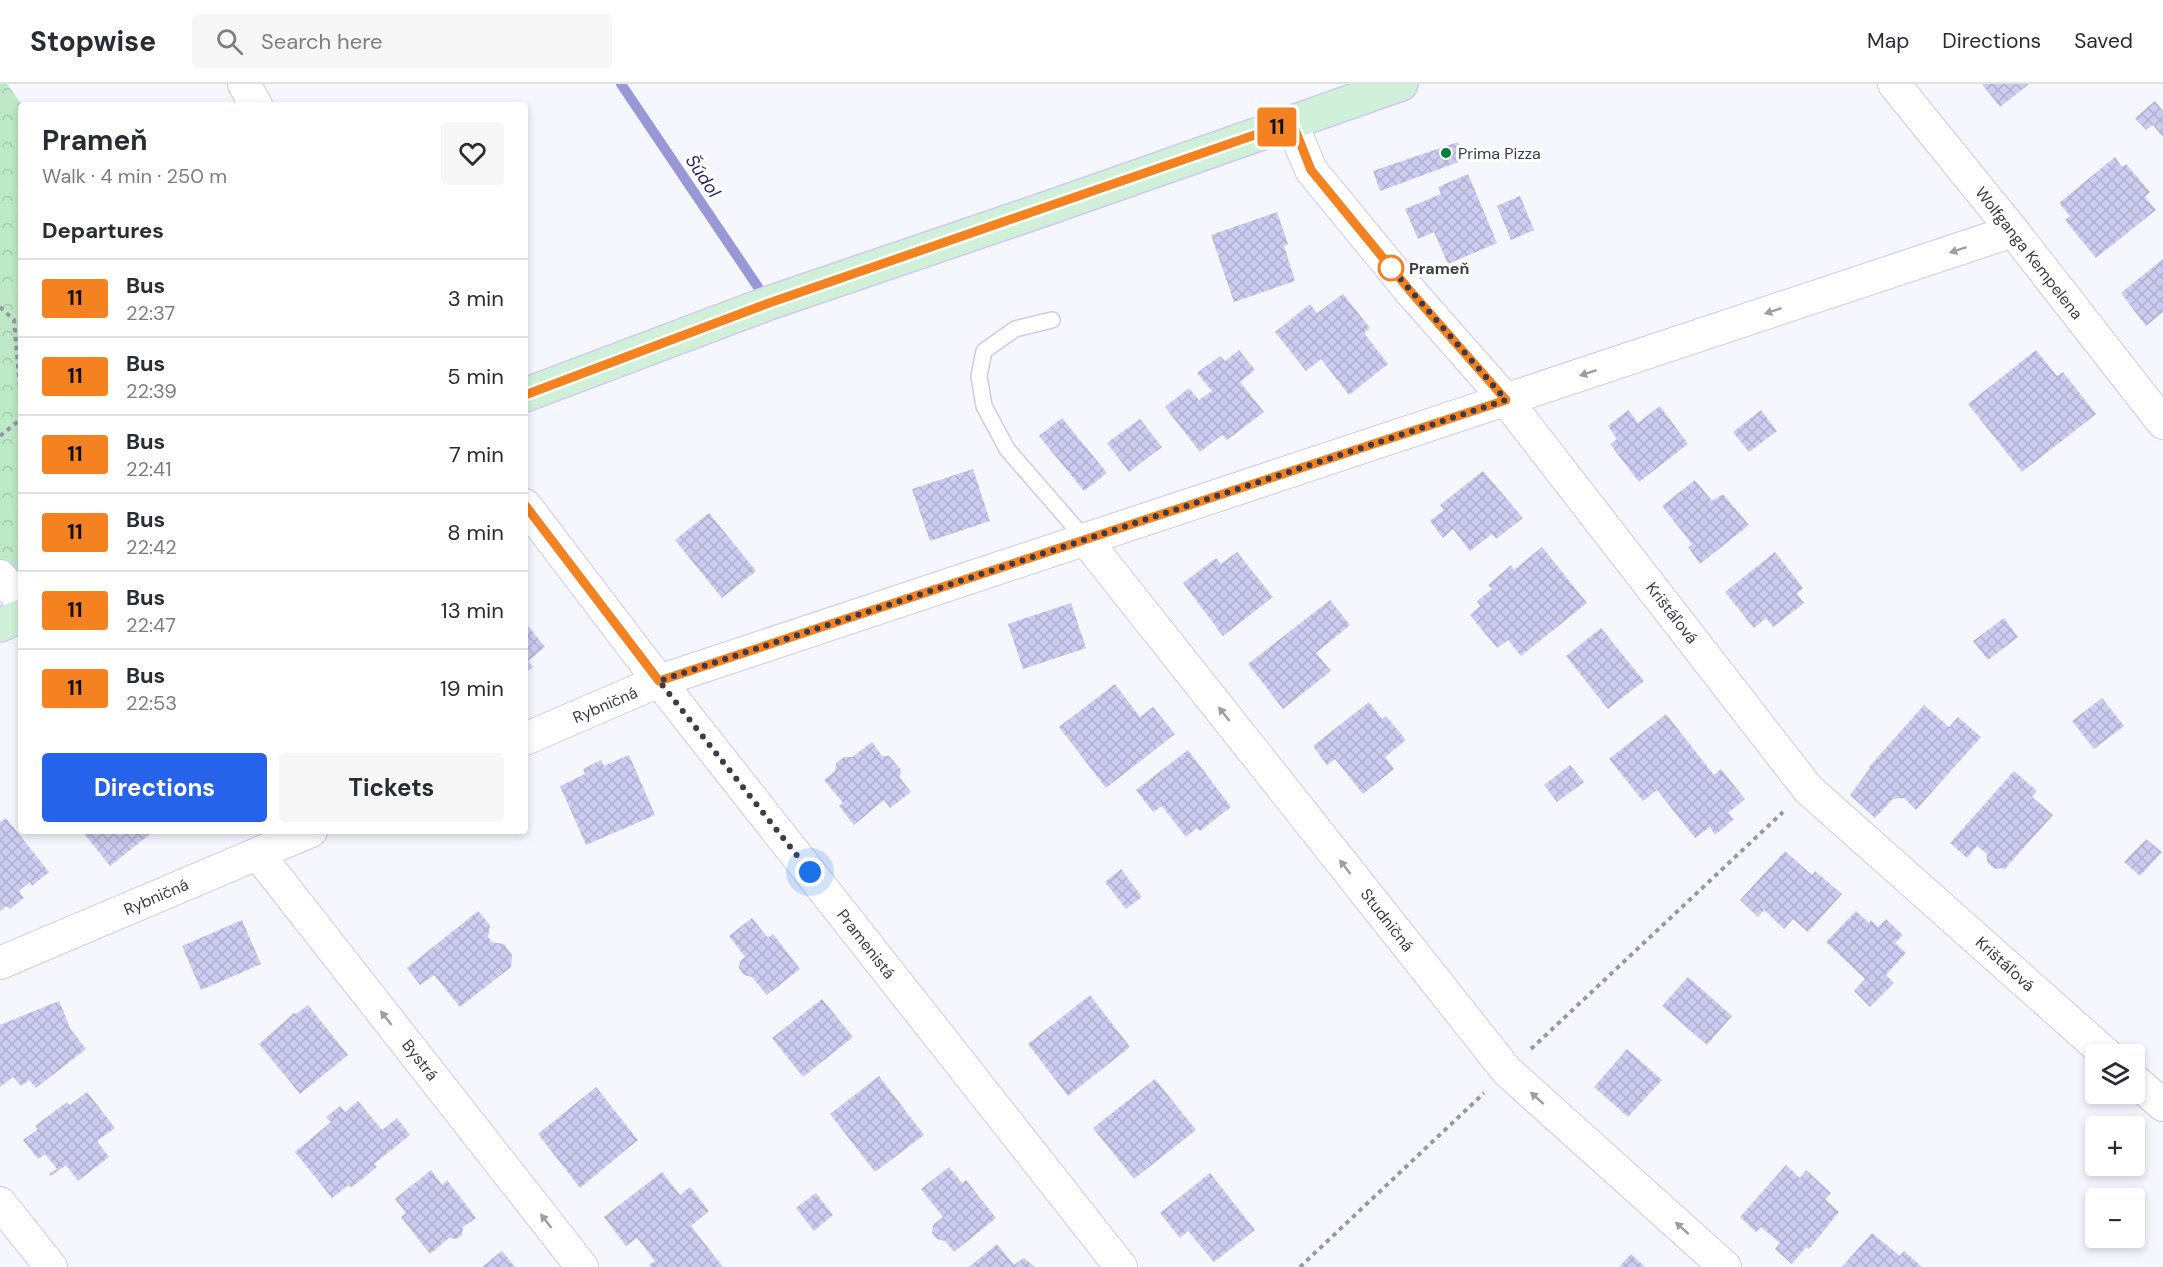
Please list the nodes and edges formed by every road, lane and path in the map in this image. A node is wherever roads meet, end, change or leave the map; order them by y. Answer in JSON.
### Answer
{"nodes":[{"id":1,"x":244,"y":84,"type":"edge"},
{"id":2,"x":1401,"y":84,"type":"edge"},
{"id":3,"x":1894,"y":84,"type":"edge"},
{"id":4,"x":254,"y":102,"type":"edge"},
{"id":5,"x":1292,"y":122,"type":"junction"},
{"id":6,"x":2013,"y":231,"type":"junction"},
{"id":7,"x":0,"y":307,"type":"edge"},
{"id":8,"x":1052,"y":320,"type":"dead end"},
{"id":9,"x":18,"y":366,"type":"edge"},
{"id":10,"x":528,"y":394,"type":"edge"},
{"id":11,"x":1506,"y":400,"type":"junction"},
{"id":12,"x":18,"y":421,"type":"edge"},
{"id":13,"x":2163,"y":423,"type":"edge"},
{"id":14,"x":0,"y":435,"type":"edge"},
{"id":15,"x":528,"y":509,"type":"edge"},
{"id":16,"x":1085,"y":540,"type":"junction"},
{"id":17,"x":0,"y":576,"type":"edge"},
{"id":18,"x":18,"y":597,"type":"edge"},
{"id":19,"x":18,"y":617,"type":"edge"},
{"id":20,"x":0,"y":625,"type":"edge"},
{"id":21,"x":659,"y":681,"type":"junction"},
{"id":22,"x":528,"y":738,"type":"edge"},
{"id":23,"x":1808,"y":789,"type":"junction"},
{"id":24,"x":304,"y":834,"type":"edge"},
{"id":25,"x":258,"y":854,"type":"junction"},
{"id":26,"x":0,"y":963,"type":"edge"},
{"id":27,"x":2095,"y":1044,"type":"edge"},
{"id":28,"x":1507,"y":1071,"type":"junction"},
{"id":29,"x":2145,"y":1089,"type":"edge"},
{"id":30,"x":2163,"y":1105,"type":"edge"},
{"id":31,"x":0,"y":1203,"type":"edge"},
{"id":32,"x":51,"y":1267,"type":"edge"},
{"id":33,"x":582,"y":1267,"type":"edge"},
{"id":34,"x":1121,"y":1267,"type":"edge"},
{"id":35,"x":1300,"y":1267,"type":"edge"},
{"id":36,"x":1725,"y":1267,"type":"edge"}],
"edges":[{"from":1,"to":4,"type":"street"},
{"from":2,"to":5,"type":"street"},
{"from":3,"to":6,"type":"street","name":"Wolfganga Kempelena"},
{"from":5,"to":10,"type":"street"},
{"from":5,"to":11,"type":"street","name":"Krištáľová"},
{"from":6,"to":11,"type":"street","name":"Rybničná","one_way":true},
{"from":6,"to":13,"type":"street","name":"Wolfganga Kempelena"},
{"from":7,"to":9,"type":"path"},
{"from":8,"to":16,"type":"lane"},
{"from":11,"to":16,"type":"street","name":"Rybničná"},
{"from":11,"to":23,"type":"street","name":"Krištáľová"},
{"from":12,"to":14,"type":"path"},
{"from":15,"to":21,"type":"street","name":"Pramenistá"},
{"from":16,"to":21,"type":"street","name":"Rybničná"},
{"from":28,"to":16,"type":"street","name":"Studničná","one_way":true},
{"from":17,"to":18,"type":"street"},
{"from":19,"to":20,"type":"street"},
{"from":21,"to":22,"type":"street","name":"Rybničná"},
{"from":21,"to":34,"type":"street","name":"Pramenistá"},
{"from":23,"to":27,"type":"street","name":"Krištáľová"},
{"from":23,"to":28,"type":"path"},
{"from":24,"to":25,"type":"street","name":"Rybničná"},
{"from":25,"to":26,"type":"street","name":"Rybničná"},
{"from":33,"to":25,"type":"street","name":"Bystrá","one_way":true},
{"from":28,"to":35,"type":"path"},
{"from":36,"to":28,"type":"street","name":"Studničná","one_way":true},
{"from":29,"to":30,"type":"street"},
{"from":31,"to":32,"type":"street"}]}
